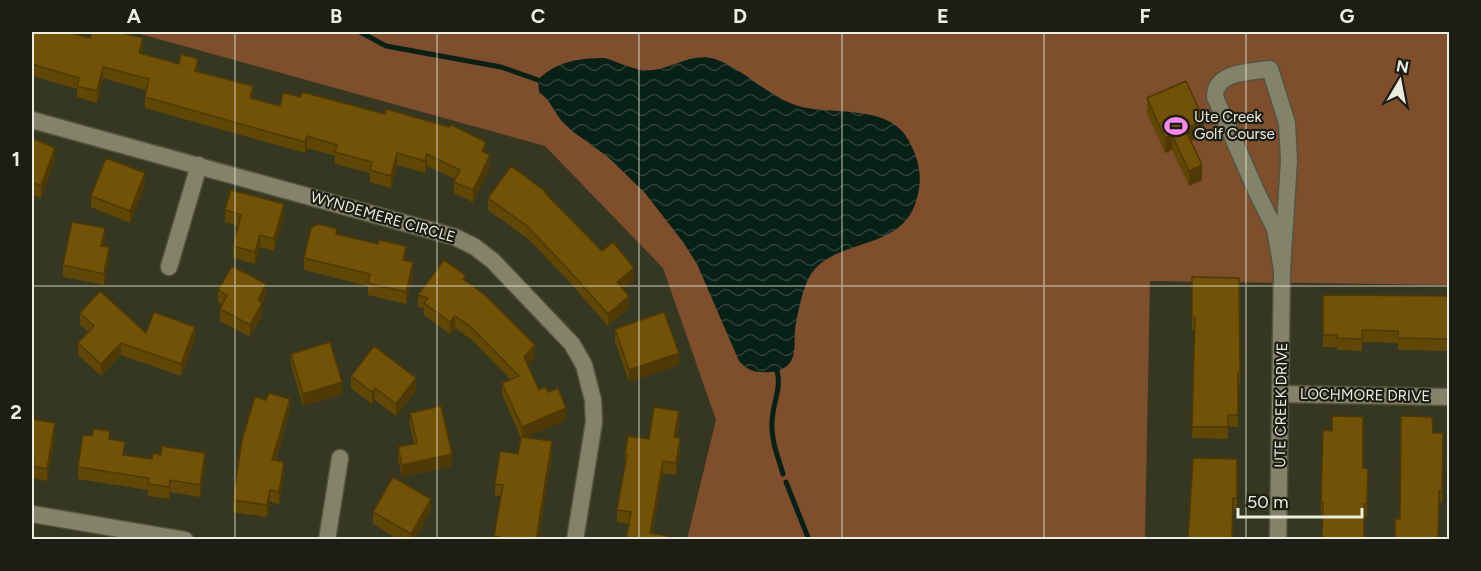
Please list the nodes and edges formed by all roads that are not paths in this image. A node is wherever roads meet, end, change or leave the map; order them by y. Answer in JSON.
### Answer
{"nodes":[{"id":1,"x":32,"y":120,"type":"edge"},
{"id":2,"x":199,"y":165,"type":"junction"},
{"id":3,"x":169,"y":267,"type":"dead end"},
{"id":4,"x":1282,"y":270,"type":"junction"},
{"id":5,"x":1281,"y":394,"type":"junction"},
{"id":6,"x":1449,"y":397,"type":"edge"},
{"id":7,"x":340,"y":458,"type":"dead end"},
{"id":8,"x":32,"y":514,"type":"edge"},
{"id":9,"x":185,"y":540,"type":"edge"},
{"id":10,"x":327,"y":540,"type":"edge"},
{"id":11,"x":575,"y":540,"type":"edge"},
{"id":12,"x":1278,"y":540,"type":"edge"}],
"edges":[{"from":1,"to":2,"type":"street","name":"WYNDEMERE CIRCLE"},
{"from":2,"to":3,"type":"street"},
{"from":2,"to":11,"type":"street","name":"WYNDEMERE CIRCLE"},
{"from":4,"to":4,"type":"street","name":"UTE CREEK DRIVE"},
{"from":4,"to":5,"type":"street","name":"UTE CREEK DRIVE"},
{"from":5,"to":6,"type":"street","name":"LOCHMORE DRIVE"},
{"from":5,"to":12,"type":"street","name":"UTE CREEK DRIVE"},
{"from":7,"to":10,"type":"street"},
{"from":8,"to":9,"type":"street"}]}
